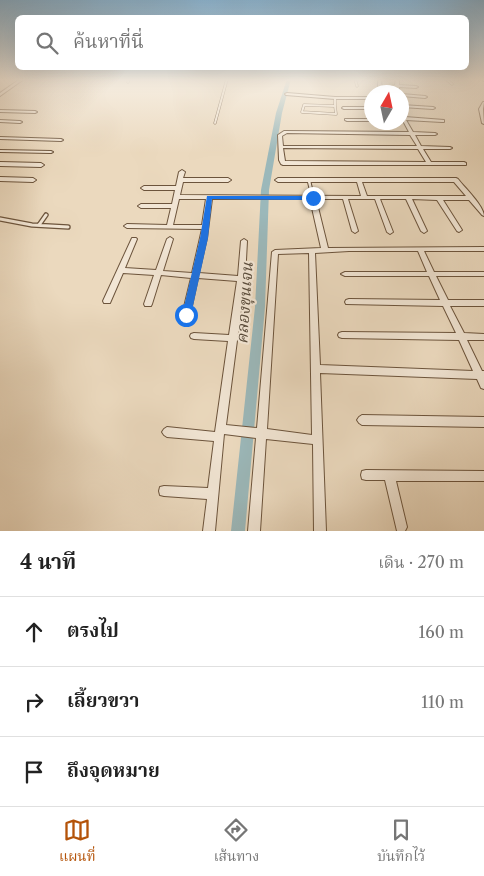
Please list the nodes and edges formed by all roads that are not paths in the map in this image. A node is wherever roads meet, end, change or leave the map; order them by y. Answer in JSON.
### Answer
{"nodes":[{"id":1,"x":484,"y":103,"type":"edge"},
{"id":2,"x":221,"y":104,"type":"edge"},
{"id":3,"x":336,"y":106,"type":"joint"},
{"id":4,"x":409,"y":106,"type":"edge"},
{"id":5,"x":344,"y":108,"type":"dead end"},
{"id":6,"x":364,"y":108,"type":"edge"},
{"id":7,"x":433,"y":108,"type":"dead end"},
{"id":8,"x":0,"y":111,"type":"edge"},
{"id":9,"x":35,"y":112,"type":"dead end"},
{"id":10,"x":409,"y":119,"type":"edge"},
{"id":11,"x":347,"y":120,"type":"dead end"},
{"id":12,"x":364,"y":120,"type":"edge"},
{"id":13,"x":0,"y":121,"type":"edge"},
{"id":14,"x":442,"y":121,"type":"dead end"},
{"id":15,"x":20,"y":122,"type":"dead end"},
{"id":16,"x":216,"y":123,"type":"dead end"},
{"id":17,"x":484,"y":123,"type":"edge"},
{"id":18,"x":408,"y":130,"type":"edge"},
{"id":19,"x":410,"y":134,"type":"junction"},
{"id":20,"x":435,"y":134,"type":"dead end"},
{"id":21,"x":0,"y":138,"type":"edge"},
{"id":22,"x":61,"y":140,"type":"dead end"},
{"id":23,"x":281,"y":147,"type":"junction"},
{"id":24,"x":419,"y":148,"type":"junction"},
{"id":25,"x":450,"y":148,"type":"dead end"},
{"id":26,"x":0,"y":150,"type":"edge"},
{"id":27,"x":51,"y":152,"type":"dead end"},
{"id":28,"x":0,"y":164,"type":"edge"},
{"id":29,"x":429,"y":164,"type":"junction"},
{"id":30,"x":464,"y":164,"type":"dead end"},
{"id":31,"x":41,"y":165,"type":"dead end"},
{"id":32,"x":182,"y":172,"type":"dead end"},
{"id":33,"x":0,"y":178,"type":"edge"},
{"id":34,"x":32,"y":180,"type":"dead end"},
{"id":35,"x":181,"y":180,"type":"junction"},
{"id":36,"x":228,"y":180,"type":"dead end"},
{"id":37,"x":278,"y":180,"type":"dead end"},
{"id":38,"x":309,"y":181,"type":"junction"},
{"id":39,"x":359,"y":181,"type":"junction"},
{"id":40,"x":144,"y":188,"type":"dead end"},
{"id":41,"x":179,"y":188,"type":"junction"},
{"id":42,"x":177,"y":197,"type":"junction"},
{"id":43,"x":209,"y":197,"type":"junction"},
{"id":44,"x":313,"y":198,"type":"junction"},
{"id":45,"x":346,"y":198,"type":"junction"},
{"id":46,"x":365,"y":198,"type":"junction"},
{"id":47,"x":377,"y":198,"type":"junction"},
{"id":48,"x":408,"y":198,"type":"junction"},
{"id":49,"x":439,"y":198,"type":"junction"},
{"id":50,"x":472,"y":198,"type":"junction"},
{"id":51,"x":142,"y":206,"type":"dead end"},
{"id":52,"x":175,"y":206,"type":"junction"},
{"id":53,"x":484,"y":214,"type":"edge"},
{"id":54,"x":46,"y":215,"type":"dead end"},
{"id":55,"x":0,"y":219,"type":"edge"},
{"id":56,"x":38,"y":226,"type":"junction"},
{"id":57,"x":127,"y":226,"type":"dead end"},
{"id":58,"x":170,"y":226,"type":"junction"},
{"id":59,"x":68,"y":227,"type":"dead end"},
{"id":60,"x":205,"y":227,"type":"junction"},
{"id":61,"x":459,"y":230,"type":"dead end"},
{"id":62,"x":355,"y":231,"type":"dead end"},
{"id":63,"x":424,"y":231,"type":"dead end"},
{"id":64,"x":390,"y":232,"type":"dead end"},
{"id":65,"x":134,"y":239,"type":"dead end"},
{"id":66,"x":170,"y":239,"type":"dead end"},
{"id":67,"x":244,"y":241,"type":"dead end"},
{"id":68,"x":420,"y":249,"type":"junction"},
{"id":69,"x":484,"y":249,"type":"edge"},
{"id":70,"x":312,"y":250,"type":"junction"},
{"id":71,"x":325,"y":250,"type":"junction"},
{"id":72,"x":121,"y":270,"type":"junction"},
{"id":73,"x":159,"y":272,"type":"junction"},
{"id":74,"x":345,"y":274,"type":"dead end"},
{"id":75,"x":431,"y":274,"type":"junction"},
{"id":76,"x":484,"y":274,"type":"edge"},
{"id":77,"x":196,"y":275,"type":"junction"},
{"id":78,"x":241,"y":279,"type":"junction"},
{"id":79,"x":107,"y":301,"type":"dead end"},
{"id":80,"x":349,"y":302,"type":"dead end"},
{"id":81,"x":444,"y":303,"type":"junction"},
{"id":82,"x":484,"y":303,"type":"edge"},
{"id":83,"x":148,"y":304,"type":"dead end"},
{"id":84,"x":186,"y":315,"type":"dead end"},
{"id":85,"x":342,"y":335,"type":"dead end"},
{"id":86,"x":194,"y":336,"type":"dead end"},
{"id":87,"x":461,"y":337,"type":"junction"},
{"id":88,"x":484,"y":337,"type":"edge"},
{"id":89,"x":232,"y":338,"type":"junction"},
{"id":90,"x":316,"y":369,"type":"junction"},
{"id":91,"x":482,"y":375,"type":"edge"},
{"id":92,"x":484,"y":385,"type":"edge"},
{"id":93,"x":362,"y":420,"type":"dead end"},
{"id":94,"x":484,"y":422,"type":"edge"},
{"id":95,"x":167,"y":432,"type":"dead end"},
{"id":96,"x":219,"y":433,"type":"junction"},
{"id":97,"x":259,"y":434,"type":"junction"},
{"id":98,"x":317,"y":440,"type":"junction"},
{"id":99,"x":366,"y":475,"type":"dead end"},
{"id":100,"x":389,"y":475,"type":"junction"},
{"id":101,"x":484,"y":476,"type":"edge"},
{"id":102,"x":164,"y":491,"type":"dead end"},
{"id":103,"x":212,"y":494,"type":"junction"},
{"id":104,"x":402,"y":527,"type":"dead end"},
{"id":105,"x":209,"y":531,"type":"edge"},
{"id":106,"x":254,"y":531,"type":"edge"},
{"id":107,"x":320,"y":531,"type":"edge"}],
"edges":[{"from":1,"to":17,"type":"street"},
{"from":2,"to":16,"type":"lane"},
{"from":3,"to":3,"type":"lane"},
{"from":4,"to":7,"type":"street"},
{"from":5,"to":6,"type":"street"},
{"from":8,"to":9,"type":"street"},
{"from":10,"to":14,"type":"street"},
{"from":11,"to":12,"type":"street"},
{"from":13,"to":15,"type":"street"},
{"from":18,"to":19,"type":"street"},
{"from":19,"to":20,"type":"street"},
{"from":19,"to":23,"type":"street"},
{"from":19,"to":24,"type":"street"},
{"from":21,"to":22,"type":"street"},
{"from":23,"to":24,"type":"street"},
{"from":23,"to":29,"type":"street"},
{"from":24,"to":25,"type":"street"},
{"from":24,"to":29,"type":"street"},
{"from":26,"to":27,"type":"street"},
{"from":28,"to":31,"type":"street"},
{"from":29,"to":30,"type":"street"},
{"from":32,"to":35,"type":"street"},
{"from":33,"to":34,"type":"street"},
{"from":35,"to":36,"type":"street"},
{"from":35,"to":41,"type":"street"},
{"from":37,"to":38,"type":"street"},
{"from":38,"to":39,"type":"street"},
{"from":38,"to":44,"type":"lane"},
{"from":39,"to":46,"type":"street"},
{"from":39,"to":50,"type":"street"},
{"from":40,"to":41,"type":"street"},
{"from":41,"to":42,"type":"street"},
{"from":42,"to":43,"type":"street"},
{"from":42,"to":52,"type":"street"},
{"from":43,"to":44,"type":"street"},
{"from":43,"to":60,"type":"street"},
{"from":44,"to":45,"type":"street"},
{"from":44,"to":71,"type":"street"},
{"from":45,"to":46,"type":"street"},
{"from":45,"to":62,"type":"street"},
{"from":46,"to":47,"type":"street"},
{"from":47,"to":48,"type":"street"},
{"from":47,"to":64,"type":"street"},
{"from":48,"to":49,"type":"street"},
{"from":48,"to":63,"type":"street"},
{"from":49,"to":50,"type":"street"},
{"from":49,"to":61,"type":"street"},
{"from":50,"to":53,"type":"street"},
{"from":51,"to":52,"type":"street"},
{"from":52,"to":58,"type":"street"},
{"from":54,"to":56,"type":"lane"},
{"from":55,"to":56,"type":"lane"},
{"from":56,"to":59,"type":"lane"},
{"from":57,"to":58,"type":"street"},
{"from":58,"to":60,"type":"street"},
{"from":60,"to":77,"type":"street"},
{"from":65,"to":72,"type":"street"},
{"from":66,"to":73,"type":"street"},
{"from":67,"to":78,"type":"street"},
{"from":68,"to":69,"type":"street"},
{"from":68,"to":71,"type":"street"},
{"from":68,"to":75,"type":"street"},
{"from":70,"to":71,"type":"street"},
{"from":70,"to":90,"type":"street"},
{"from":70,"to":97,"type":"street"},
{"from":72,"to":73,"type":"street"},
{"from":72,"to":79,"type":"street"},
{"from":73,"to":77,"type":"street"},
{"from":73,"to":83,"type":"street"},
{"from":74,"to":75,"type":"street"},
{"from":75,"to":76,"type":"street"},
{"from":75,"to":81,"type":"street"},
{"from":77,"to":78,"type":"street"},
{"from":77,"to":84,"type":"street"},
{"from":78,"to":89,"type":"street"},
{"from":80,"to":81,"type":"street"},
{"from":81,"to":82,"type":"street"},
{"from":81,"to":87,"type":"street"},
{"from":85,"to":87,"type":"street"},
{"from":86,"to":89,"type":"street"},
{"from":87,"to":88,"type":"street"},
{"from":87,"to":91,"type":"street"},
{"from":89,"to":96,"type":"street"},
{"from":90,"to":91,"type":"street"},
{"from":90,"to":98,"type":"street"},
{"from":91,"to":92,"type":"street"},
{"from":93,"to":94,"type":"street"},
{"from":95,"to":96,"type":"street"},
{"from":96,"to":97,"type":"street"},
{"from":96,"to":103,"type":"street"},
{"from":97,"to":98,"type":"street"},
{"from":97,"to":106,"type":"street"},
{"from":98,"to":107,"type":"street"},
{"from":99,"to":100,"type":"street"},
{"from":100,"to":101,"type":"street"},
{"from":100,"to":104,"type":"street"},
{"from":102,"to":103,"type":"street"},
{"from":103,"to":105,"type":"street"}]}
